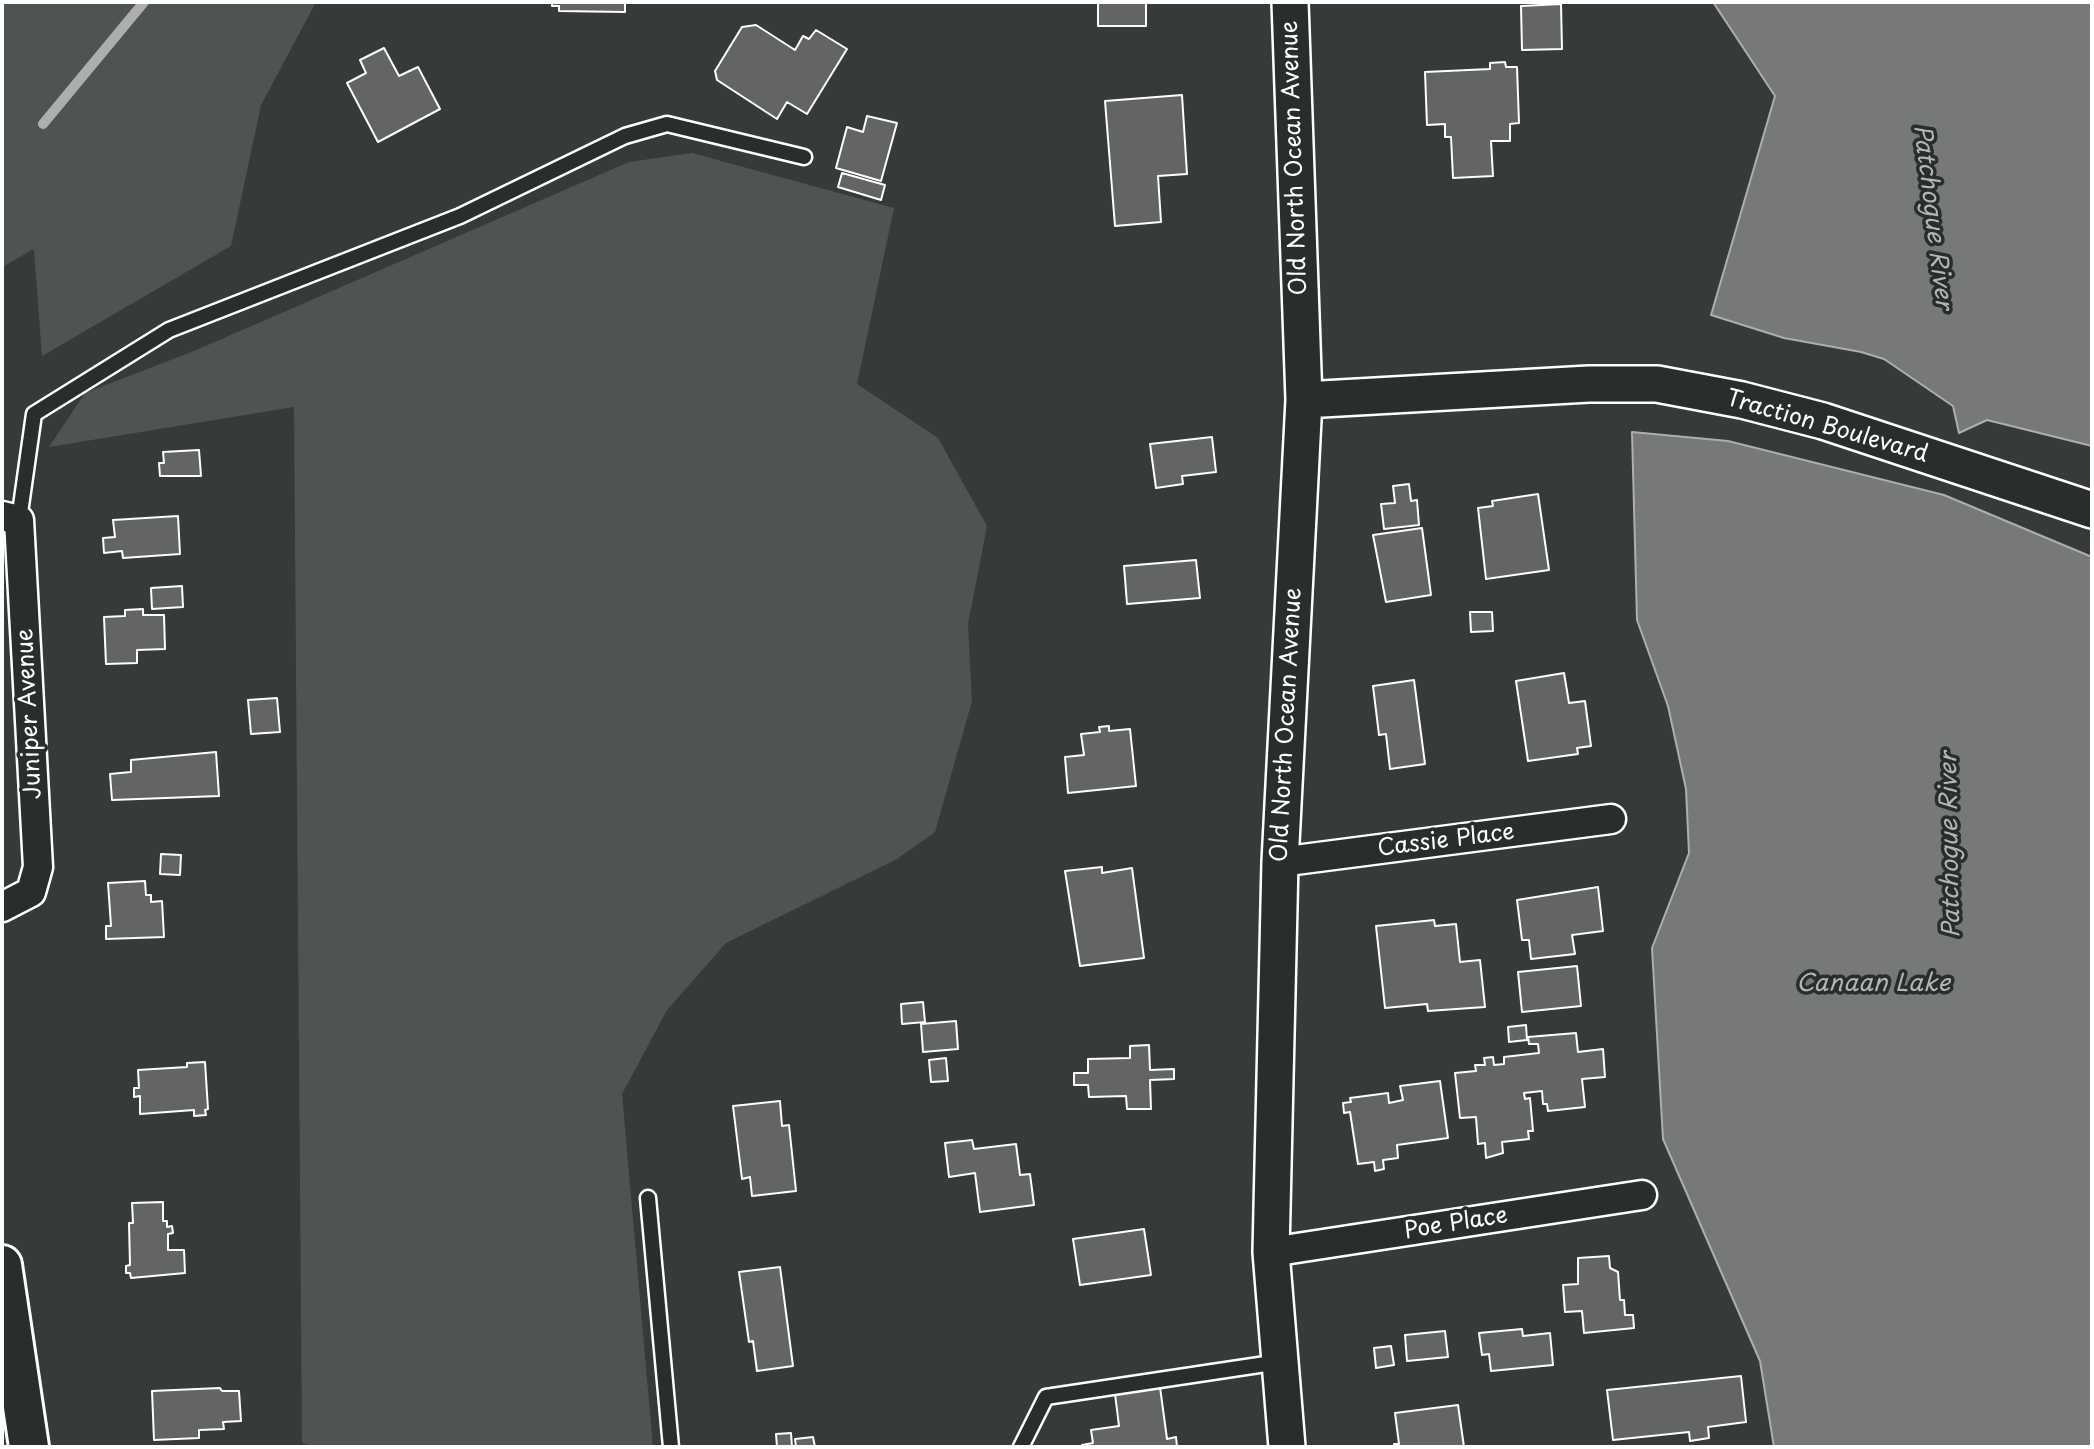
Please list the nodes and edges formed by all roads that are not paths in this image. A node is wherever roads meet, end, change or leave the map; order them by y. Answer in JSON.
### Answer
{"nodes":[{"id":1,"x":1290,"y":2,"type":"edge"},
{"id":2,"x":804,"y":156,"type":"dead end"},
{"id":3,"x":1304,"y":400,"type":"junction"},
{"id":4,"x":2092,"y":510,"type":"edge"},
{"id":5,"x":10,"y":518,"type":"edge"},
{"id":6,"x":1611,"y":819,"type":"dead end"},
{"id":7,"x":1280,"y":862,"type":"junction"},
{"id":8,"x":2,"y":907,"type":"edge"},
{"id":9,"x":1642,"y":1195,"type":"dead end"},
{"id":10,"x":648,"y":1198,"type":"dead end"},
{"id":11,"x":1271,"y":1252,"type":"junction"},
{"id":12,"x":2,"y":1265,"type":"edge"},
{"id":13,"x":1282,"y":1361,"type":"junction"},
{"id":14,"x":29,"y":1447,"type":"edge"},
{"id":15,"x":671,"y":1447,"type":"edge"},
{"id":16,"x":1020,"y":1447,"type":"edge"},
{"id":17,"x":1287,"y":1447,"type":"edge"}],
"edges":[{"from":1,"to":3,"type":"street","name":"Old North Ocean Avenue"},
{"from":2,"to":5,"type":"lane"},
{"from":3,"to":4,"type":"street","name":"Traction Boulevard"},
{"from":3,"to":7,"type":"street","name":"Old North Ocean Avenue"},
{"from":5,"to":8,"type":"street","name":"Juniper Avenue"},
{"from":6,"to":7,"type":"street","name":"Cassie Place"},
{"from":7,"to":11,"type":"street","name":"Old North Ocean Avenue"},
{"from":9,"to":11,"type":"street","name":"Poe Place"},
{"from":10,"to":15,"type":"lane"},
{"from":11,"to":13,"type":"street","name":"Old North Ocean Avenue"},
{"from":12,"to":14,"type":"main road"},
{"from":13,"to":16,"type":"lane"},
{"from":13,"to":17,"type":"street","name":"Old North Ocean Avenue"}]}
